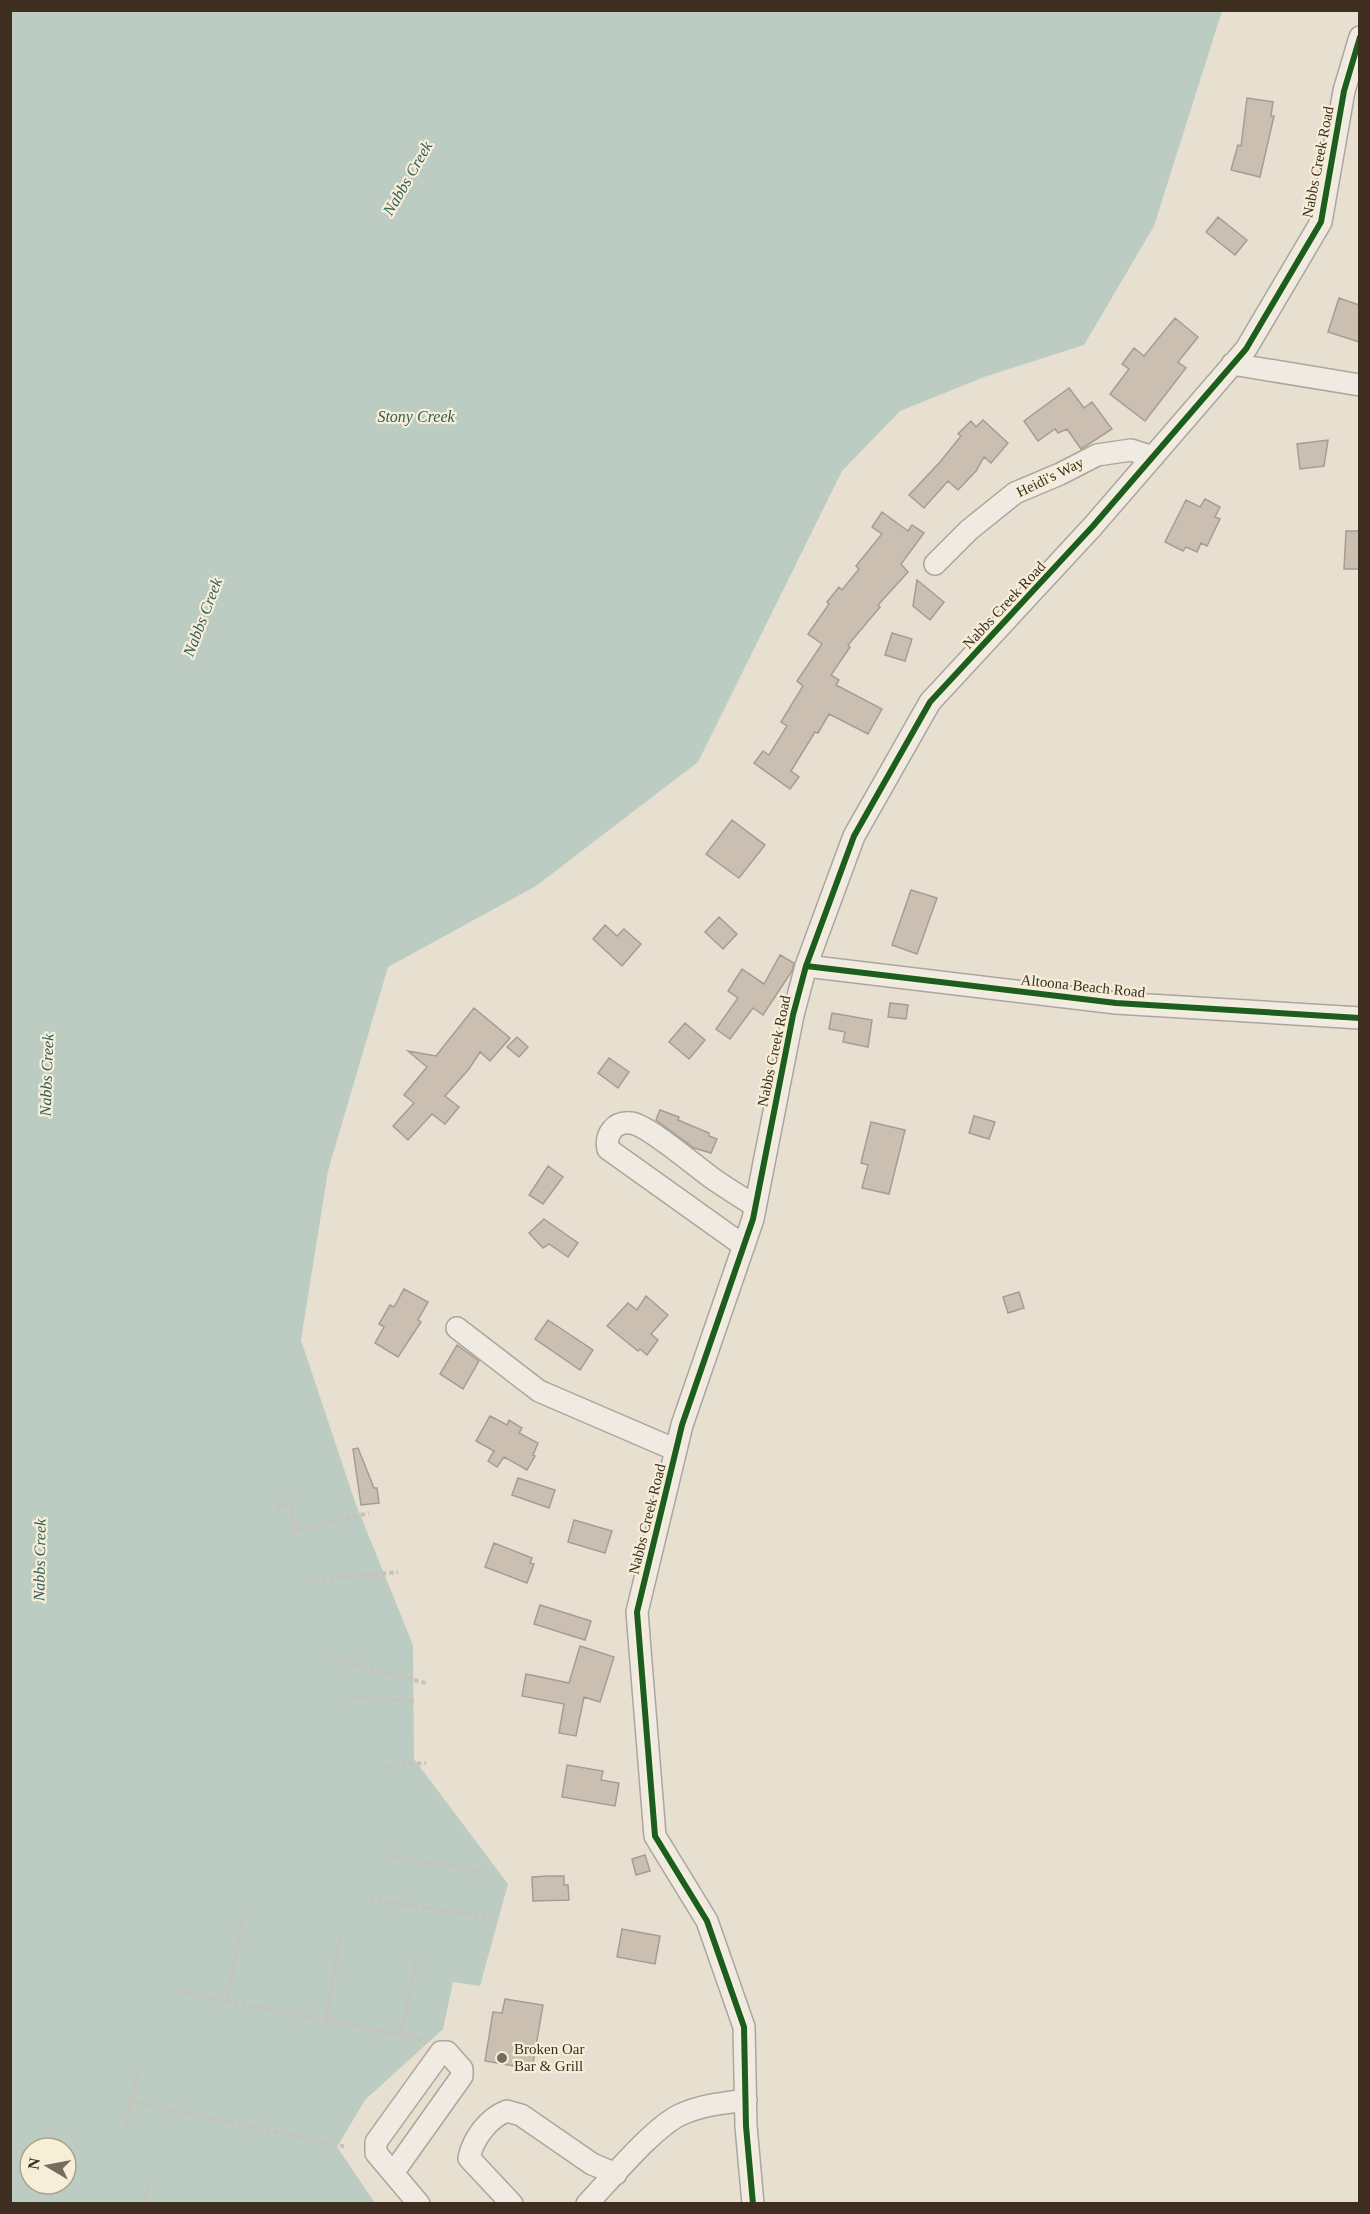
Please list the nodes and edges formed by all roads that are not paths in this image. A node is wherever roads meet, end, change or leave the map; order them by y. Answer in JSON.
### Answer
{"nodes":[{"id":1,"x":1359,"y":37,"type":"edge"},
{"id":2,"x":1232,"y":364,"type":"junction"},
{"id":3,"x":1359,"y":385,"type":"edge"},
{"id":4,"x":1153,"y":457,"type":"junction"},
{"id":5,"x":935,"y":564,"type":"dead end"},
{"id":6,"x":806,"y":966,"type":"junction"},
{"id":7,"x":1359,"y":1018,"type":"edge"},
{"id":8,"x":755,"y":1206,"type":"junction"},
{"id":9,"x":744,"y":1246,"type":"junction"},
{"id":10,"x":457,"y":1328,"type":"dead end"},
{"id":11,"x":676,"y":1450,"type":"junction"},
{"id":12,"x":746,"y":2100,"type":"junction"},
{"id":13,"x":393,"y":2173,"type":"junction"},
{"id":14,"x":616,"y":2174,"type":"junction"},
{"id":15,"x":419,"y":2204,"type":"edge"},
{"id":16,"x":512,"y":2204,"type":"edge"},
{"id":17,"x":587,"y":2204,"type":"edge"},
{"id":18,"x":753,"y":2204,"type":"edge"}],
"edges":[{"from":1,"to":2,"type":"street","name":"Nabbs Creek Road"},
{"from":2,"to":3,"type":"street"},
{"from":2,"to":4,"type":"street","name":"Nabbs Creek Road"},
{"from":4,"to":5,"type":"street","name":"Heidi's Way"},
{"from":4,"to":6,"type":"street","name":"Nabbs Creek Road"},
{"from":6,"to":7,"type":"street","name":"Altoona Beach Road"},
{"from":6,"to":8,"type":"street","name":"Nabbs Creek Road"},
{"from":8,"to":9,"type":"street","name":"Nabbs Creek Road"},
{"from":8,"to":9,"type":"street"},
{"from":9,"to":11,"type":"street","name":"Nabbs Creek Road"},
{"from":10,"to":11,"type":"street"},
{"from":11,"to":12,"type":"street","name":"Nabbs Creek Road"},
{"from":12,"to":14,"type":"street"},
{"from":12,"to":18,"type":"street","name":"Nabbs Creek Road"},
{"from":13,"to":13,"type":"street"},
{"from":13,"to":15,"type":"street"},
{"from":14,"to":16,"type":"street"},
{"from":14,"to":17,"type":"street"}]}
